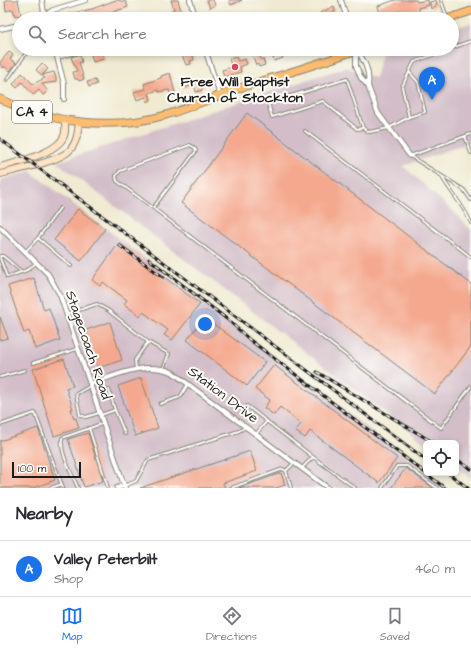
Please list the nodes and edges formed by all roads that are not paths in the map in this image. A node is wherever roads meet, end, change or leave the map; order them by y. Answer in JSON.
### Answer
{"nodes":[{"id":1,"x":42,"y":0,"type":"edge"},
{"id":2,"x":86,"y":0,"type":"edge"},
{"id":3,"x":190,"y":0,"type":"edge"},
{"id":4,"x":341,"y":0,"type":"edge"},
{"id":5,"x":440,"y":0,"type":"edge"},
{"id":6,"x":471,"y":11,"type":"edge"},
{"id":7,"x":44,"y":12,"type":"edge"},
{"id":8,"x":51,"y":12,"type":"edge"},
{"id":9,"x":194,"y":12,"type":"edge"},
{"id":10,"x":345,"y":12,"type":"edge"},
{"id":11,"x":444,"y":12,"type":"edge"},
{"id":12,"x":459,"y":15,"type":"edge"},
{"id":13,"x":12,"y":26,"type":"edge"},
{"id":14,"x":0,"y":29,"type":"edge"},
{"id":15,"x":471,"y":41,"type":"edge"},
{"id":16,"x":459,"y":45,"type":"edge"},
{"id":17,"x":24,"y":56,"type":"edge"},
{"id":18,"x":64,"y":56,"type":"edge"},
{"id":19,"x":207,"y":56,"type":"edge"},
{"id":20,"x":336,"y":56,"type":"edge"},
{"id":21,"x":357,"y":56,"type":"edge"},
{"id":22,"x":361,"y":56,"type":"edge"},
{"id":23,"x":430,"y":56,"type":"edge"},
{"id":24,"x":57,"y":58,"type":"joint"},
{"id":25,"x":409,"y":72,"type":"junction"},
{"id":26,"x":7,"y":80,"type":"dead end"},
{"id":27,"x":368,"y":86,"type":"junction"},
{"id":28,"x":220,"y":95,"type":"junction"},
{"id":29,"x":0,"y":99,"type":"edge"},
{"id":30,"x":64,"y":99,"type":"dead end"},
{"id":31,"x":410,"y":116,"type":"junction"},
{"id":32,"x":65,"y":121,"type":"junction"},
{"id":33,"x":79,"y":122,"type":"junction"},
{"id":34,"x":363,"y":128,"type":"junction"},
{"id":35,"x":389,"y":128,"type":"junction"},
{"id":36,"x":305,"y":131,"type":"dead end"},
{"id":37,"x":471,"y":134,"type":"edge"},
{"id":38,"x":465,"y":136,"type":"junction"},
{"id":39,"x":471,"y":153,"type":"edge"},
{"id":40,"x":410,"y":156,"type":"junction"},
{"id":41,"x":0,"y":167,"type":"edge"},
{"id":42,"x":0,"y":174,"type":"edge"},
{"id":43,"x":442,"y":175,"type":"junction"},
{"id":44,"x":471,"y":200,"type":"edge"},
{"id":45,"x":60,"y":208,"type":"dead end"},
{"id":46,"x":153,"y":208,"type":"junction"},
{"id":47,"x":471,"y":223,"type":"edge"},
{"id":48,"x":0,"y":227,"type":"edge"},
{"id":49,"x":38,"y":238,"type":"junction"},
{"id":50,"x":25,"y":252,"type":"junction"},
{"id":51,"x":0,"y":257,"type":"edge"},
{"id":52,"x":471,"y":257,"type":"edge"},
{"id":53,"x":37,"y":262,"type":"junction"},
{"id":54,"x":71,"y":266,"type":"dead end"},
{"id":55,"x":22,"y":272,"type":"junction"},
{"id":56,"x":67,"y":314,"type":"junction"},
{"id":57,"x":148,"y":342,"type":"junction"},
{"id":58,"x":79,"y":349,"type":"junction"},
{"id":59,"x":33,"y":363,"type":"dead end"},
{"id":60,"x":136,"y":369,"type":"junction"},
{"id":61,"x":163,"y":369,"type":"junction"},
{"id":62,"x":25,"y":370,"type":"dead end"},
{"id":63,"x":0,"y":377,"type":"edge"},
{"id":64,"x":189,"y":383,"type":"junction"},
{"id":65,"x":91,"y":385,"type":"junction"},
{"id":66,"x":471,"y":386,"type":"edge"},
{"id":67,"x":109,"y":390,"type":"dead end"},
{"id":68,"x":160,"y":404,"type":"dead end"},
{"id":69,"x":247,"y":406,"type":"dead end"},
{"id":70,"x":115,"y":410,"type":"junction"},
{"id":71,"x":100,"y":414,"type":"junction"},
{"id":72,"x":267,"y":422,"type":"junction"},
{"id":73,"x":104,"y":423,"type":"junction"},
{"id":74,"x":0,"y":425,"type":"edge"},
{"id":75,"x":247,"y":427,"type":"junction"},
{"id":76,"x":89,"y":428,"type":"junction"},
{"id":77,"x":125,"y":434,"type":"dead end"},
{"id":78,"x":256,"y":434,"type":"junction"},
{"id":79,"x":313,"y":457,"type":"junction"},
{"id":80,"x":295,"y":463,"type":"junction"},
{"id":81,"x":302,"y":468,"type":"junction"},
{"id":82,"x":286,"y":471,"type":"junction"},
{"id":83,"x":62,"y":484,"type":"junction"},
{"id":84,"x":125,"y":487,"type":"edge"},
{"id":85,"x":51,"y":488,"type":"edge"},
{"id":86,"x":63,"y":488,"type":"edge"},
{"id":87,"x":78,"y":488,"type":"edge"},
{"id":88,"x":108,"y":488,"type":"edge"},
{"id":89,"x":117,"y":488,"type":"edge"},
{"id":90,"x":230,"y":488,"type":"edge"},
{"id":91,"x":291,"y":488,"type":"edge"},
{"id":92,"x":328,"y":488,"type":"edge"},
{"id":93,"x":355,"y":488,"type":"edge"},
{"id":94,"x":382,"y":488,"type":"edge"},
{"id":95,"x":437,"y":488,"type":"edge"}],
"edges":[{"from":1,"to":7,"type":"street"},
{"from":2,"to":8,"type":"street"},
{"from":3,"to":9,"type":"street"},
{"from":4,"to":10,"type":"street"},
{"from":5,"to":11,"type":"lane"},
{"from":6,"to":12,"type":"main road"},
{"from":13,"to":14,"type":"street"},
{"from":15,"to":16,"type":"lane"},
{"from":17,"to":26,"type":"lane"},
{"from":18,"to":24,"type":"lane"},
{"from":19,"to":28,"type":"street"},
{"from":20,"to":28,"type":"main road","number":"CA 4"},
{"from":21,"to":27,"type":"street"},
{"from":22,"to":27,"type":"street"},
{"from":23,"to":25,"type":"lane"},
{"from":24,"to":30,"type":"street"},
{"from":25,"to":31,"type":"lane"},
{"from":25,"to":31,"type":"lane"},
{"from":27,"to":35,"type":"street"},
{"from":28,"to":33,"type":"main road","number":"CA 4"},
{"from":29,"to":32,"type":"main road","number":"CA 4"},
{"from":31,"to":35,"type":"lane"},
{"from":32,"to":33,"type":"main road","number":"CA 4"},
{"from":32,"to":41,"type":"main road"},
{"from":33,"to":42,"type":"main road"},
{"from":34,"to":34,"type":"lane"},
{"from":34,"to":35,"type":"lane"},
{"from":35,"to":40,"type":"street"},
{"from":36,"to":52,"type":"lane"},
{"from":37,"to":38,"type":"lane"},
{"from":38,"to":39,"type":"lane"},
{"from":38,"to":40,"type":"lane"},
{"from":40,"to":43,"type":"lane"},
{"from":43,"to":44,"type":"lane"},
{"from":43,"to":47,"type":"lane"},
{"from":45,"to":49,"type":"lane"},
{"from":46,"to":46,"type":"lane"},
{"from":46,"to":66,"type":"lane"},
{"from":48,"to":50,"type":"street","name":"Stagecoach Road"},
{"from":49,"to":50,"type":"lane"},
{"from":49,"to":54,"type":"lane"},
{"from":50,"to":53,"type":"street","name":"Stagecoach Road"},
{"from":51,"to":55,"type":"lane"},
{"from":51,"to":55,"type":"lane"},
{"from":53,"to":55,"type":"lane"},
{"from":53,"to":56,"type":"street","name":"Stagecoach Road"},
{"from":56,"to":57,"type":"lane"},
{"from":56,"to":58,"type":"street","name":"Stagecoach Road"},
{"from":57,"to":60,"type":"lane"},
{"from":57,"to":61,"type":"lane"},
{"from":58,"to":59,"type":"lane"},
{"from":58,"to":65,"type":"street","name":"Stagecoach Road"},
{"from":60,"to":61,"type":"street","name":"Station Drive"},
{"from":60,"to":65,"type":"street","name":"Station Drive"},
{"from":61,"to":64,"type":"street","name":"Station Drive"},
{"from":62,"to":63,"type":"lane"},
{"from":64,"to":68,"type":"lane"},
{"from":64,"to":75,"type":"street","name":"Station Drive"},
{"from":65,"to":71,"type":"street","name":"Stagecoach Road"},
{"from":65,"to":71,"type":"lane"},
{"from":67,"to":70,"type":"lane"},
{"from":69,"to":72,"type":"lane"},
{"from":70,"to":71,"type":"lane"},
{"from":70,"to":77,"type":"lane"},
{"from":71,"to":73,"type":"street","name":"Stagecoach Road"},
{"from":72,"to":78,"type":"lane"},
{"from":72,"to":79,"type":"lane"},
{"from":73,"to":76,"type":"lane"},
{"from":73,"to":84,"type":"street","name":"Stagecoach Road"},
{"from":74,"to":83,"type":"lane"},
{"from":75,"to":78,"type":"street","name":"Station Drive"},
{"from":75,"to":84,"type":"lane"},
{"from":76,"to":87,"type":"lane"},
{"from":76,"to":88,"type":"lane"},
{"from":78,"to":80,"type":"street","name":"Station Drive"},
{"from":79,"to":81,"type":"lane"},
{"from":79,"to":93,"type":"lane"},
{"from":80,"to":81,"type":"street","name":"Station Drive"},
{"from":80,"to":82,"type":"lane"},
{"from":81,"to":92,"type":"street","name":"Station Drive"},
{"from":82,"to":90,"type":"lane"},
{"from":82,"to":91,"type":"lane"},
{"from":83,"to":85,"type":"lane"},
{"from":83,"to":86,"type":"lane"},
{"from":84,"to":89,"type":"street"},
{"from":94,"to":95,"type":"lane"}]}
